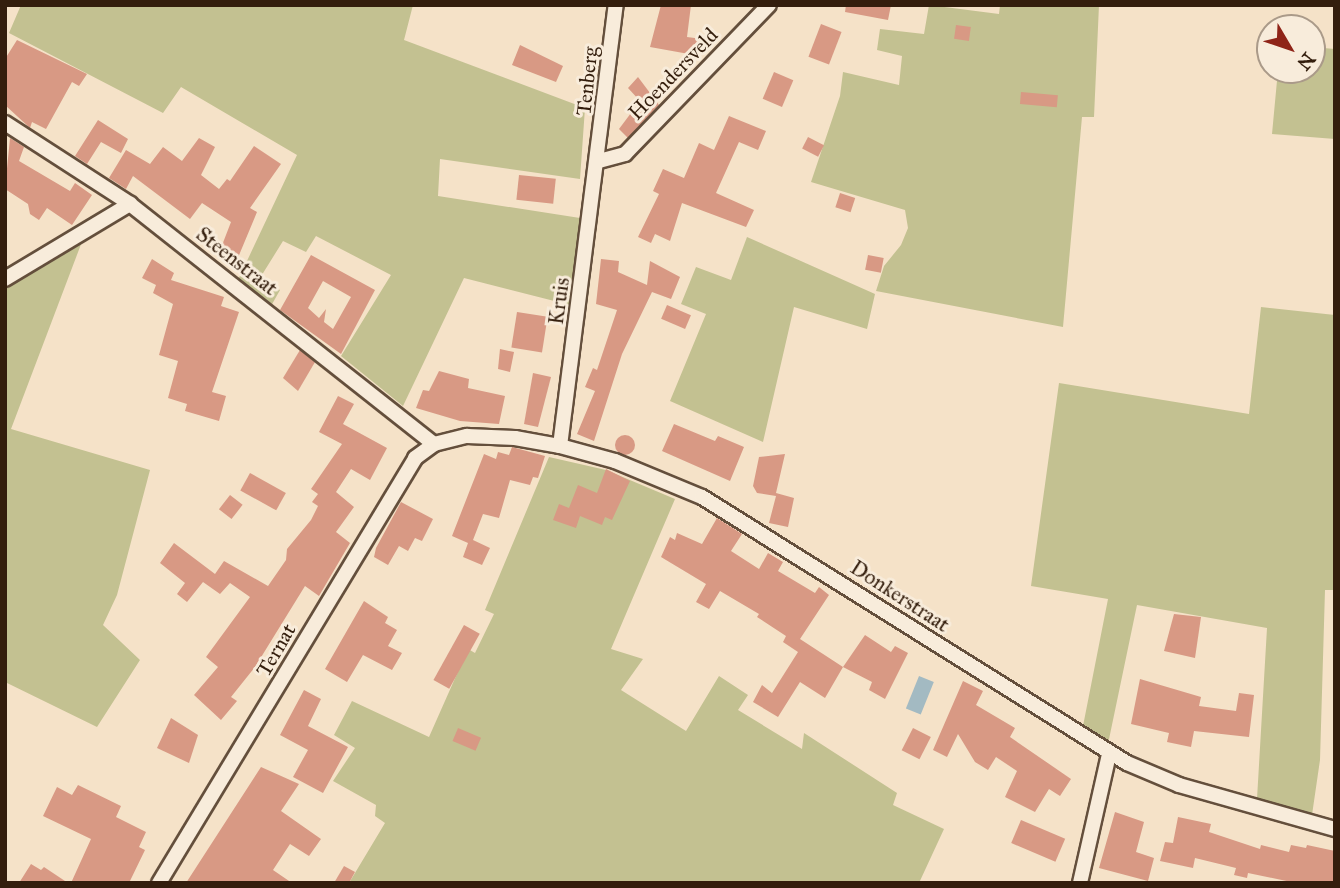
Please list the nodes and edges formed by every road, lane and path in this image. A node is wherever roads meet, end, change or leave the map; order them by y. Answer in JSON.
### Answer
{"nodes":[{"id":1,"x":615,"y":5,"type":"edge"},
{"id":2,"x":769,"y":5,"type":"edge"},
{"id":3,"x":5,"y":123,"type":"edge"},
{"id":4,"x":599,"y":161,"type":"junction"},
{"id":5,"x":130,"y":204,"type":"junction"},
{"id":6,"x":5,"y":279,"type":"edge"},
{"id":7,"x":434,"y":444,"type":"junction"},
{"id":8,"x":560,"y":446,"type":"junction"},
{"id":9,"x":1109,"y":754,"type":"junction"},
{"id":10,"x":1335,"y":829,"type":"edge"},
{"id":11,"x":159,"y":883,"type":"edge"},
{"id":12,"x":1080,"y":883,"type":"edge"}],
"edges":[{"from":1,"to":4,"type":"street","name":"Tenberg"},
{"from":2,"to":4,"type":"street","name":"Hoendersveld"},
{"from":3,"to":5,"type":"street","name":"Steenstraat"},
{"from":4,"to":8,"type":"street","name":"Kruis"},
{"from":5,"to":6,"type":"street"},
{"from":5,"to":7,"type":"street","name":"Steenstraat"},
{"from":7,"to":8,"type":"street","name":"Donkerstraat"},
{"from":7,"to":11,"type":"street","name":"Ternat"},
{"from":8,"to":9,"type":"street","name":"Donkerstraat"},
{"from":9,"to":10,"type":"street","name":"Donkerstraat"},
{"from":9,"to":12,"type":"street"}]}
